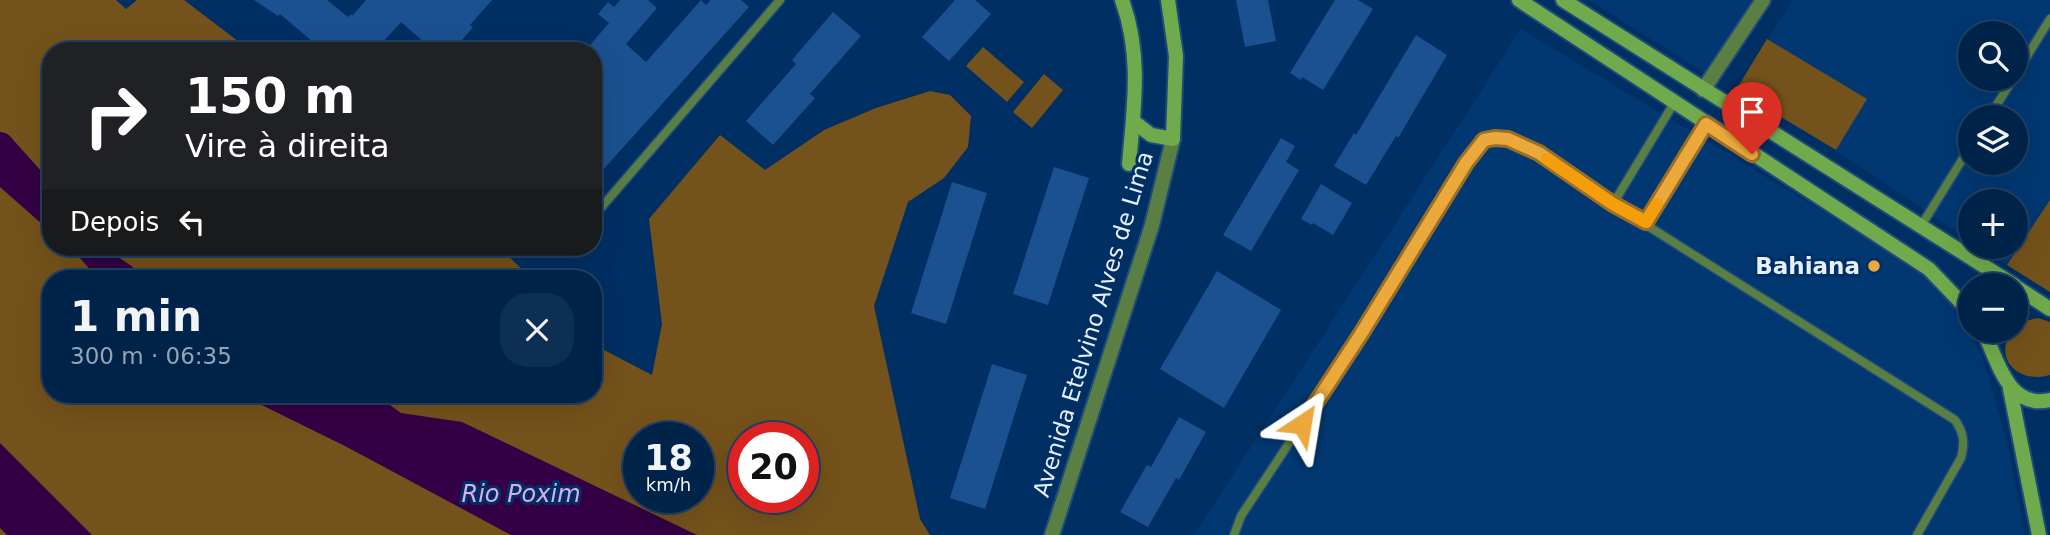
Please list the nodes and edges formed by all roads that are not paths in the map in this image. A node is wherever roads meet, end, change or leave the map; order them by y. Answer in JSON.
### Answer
{"nodes":[{"id":1,"x":780,"y":0,"type":"edge"},
{"id":2,"x":1122,"y":0,"type":"edge"},
{"id":3,"x":1168,"y":0,"type":"edge"},
{"id":4,"x":1519,"y":0,"type":"edge"},
{"id":5,"x":1563,"y":0,"type":"edge"},
{"id":6,"x":1763,"y":0,"type":"edge"},
{"id":7,"x":2050,"y":19,"type":"edge"},
{"id":8,"x":2028,"y":55,"type":"edge"},
{"id":9,"x":1703,"y":90,"type":"junction"},
{"id":10,"x":1674,"y":103,"type":"junction"},
{"id":11,"x":1133,"y":121,"type":"junction"},
{"id":12,"x":1706,"y":124,"type":"junction"},
{"id":13,"x":1173,"y":139,"type":"junction"},
{"id":14,"x":1129,"y":164,"type":"dead end"},
{"id":15,"x":1958,"y":166,"type":"edge"},
{"id":16,"x":1613,"y":204,"type":"junction"},
{"id":17,"x":602,"y":207,"type":"edge"},
{"id":18,"x":1646,"y":222,"type":"junction"},
{"id":19,"x":1921,"y":226,"type":"junction"},
{"id":20,"x":1995,"y":273,"type":"edge"},
{"id":21,"x":2028,"y":294,"type":"edge"},
{"id":22,"x":2032,"y":297,"type":"junction"},
{"id":23,"x":2028,"y":298,"type":"edge"},
{"id":24,"x":1958,"y":299,"type":"edge"},
{"id":25,"x":2050,"y":309,"type":"edge"},
{"id":26,"x":1994,"y":343,"type":"edge"},
{"id":27,"x":2010,"y":389,"type":"junction"},
{"id":28,"x":2050,"y":400,"type":"edge"},
{"id":29,"x":1052,"y":535,"type":"edge"},
{"id":30,"x":1234,"y":535,"type":"edge"},
{"id":31,"x":1917,"y":535,"type":"edge"},
{"id":32,"x":2039,"y":535,"type":"edge"}],
"edges":[{"from":1,"to":17,"type":"lane"},
{"from":2,"to":11,"type":"main road","name":"Avenida Etelvino Alves de Lima"},
{"from":3,"to":13,"type":"main road","name":"Avenida Etelvino Alves de Lima"},
{"from":4,"to":10,"type":"main road"},
{"from":5,"to":9,"type":"main road"},
{"from":6,"to":9,"type":"street"},
{"from":7,"to":8,"type":"lane"},
{"from":9,"to":19,"type":"main road"},
{"from":10,"to":12,"type":"main road"},
{"from":10,"to":16,"type":"lane"},
{"from":11,"to":13,"type":"main road"},
{"from":11,"to":14,"type":"main road","name":"Avenida Etelvino Alves de Lima"},
{"from":12,"to":18,"type":"lane"},
{"from":12,"to":24,"type":"main road"},
{"from":13,"to":29,"type":"street","name":"Avenida Etelvino Alves de Lima"},
{"from":15,"to":19,"type":"lane"},
{"from":16,"to":18,"type":"lane"},
{"from":16,"to":30,"type":"lane"},
{"from":18,"to":31,"type":"lane"},
{"from":19,"to":20,"type":"main road"},
{"from":21,"to":22,"type":"main road"},
{"from":22,"to":23,"type":"main road"},
{"from":22,"to":25,"type":"main road"},
{"from":26,"to":27,"type":"main road"},
{"from":27,"to":28,"type":"main road"},
{"from":27,"to":32,"type":"main road"}]}
